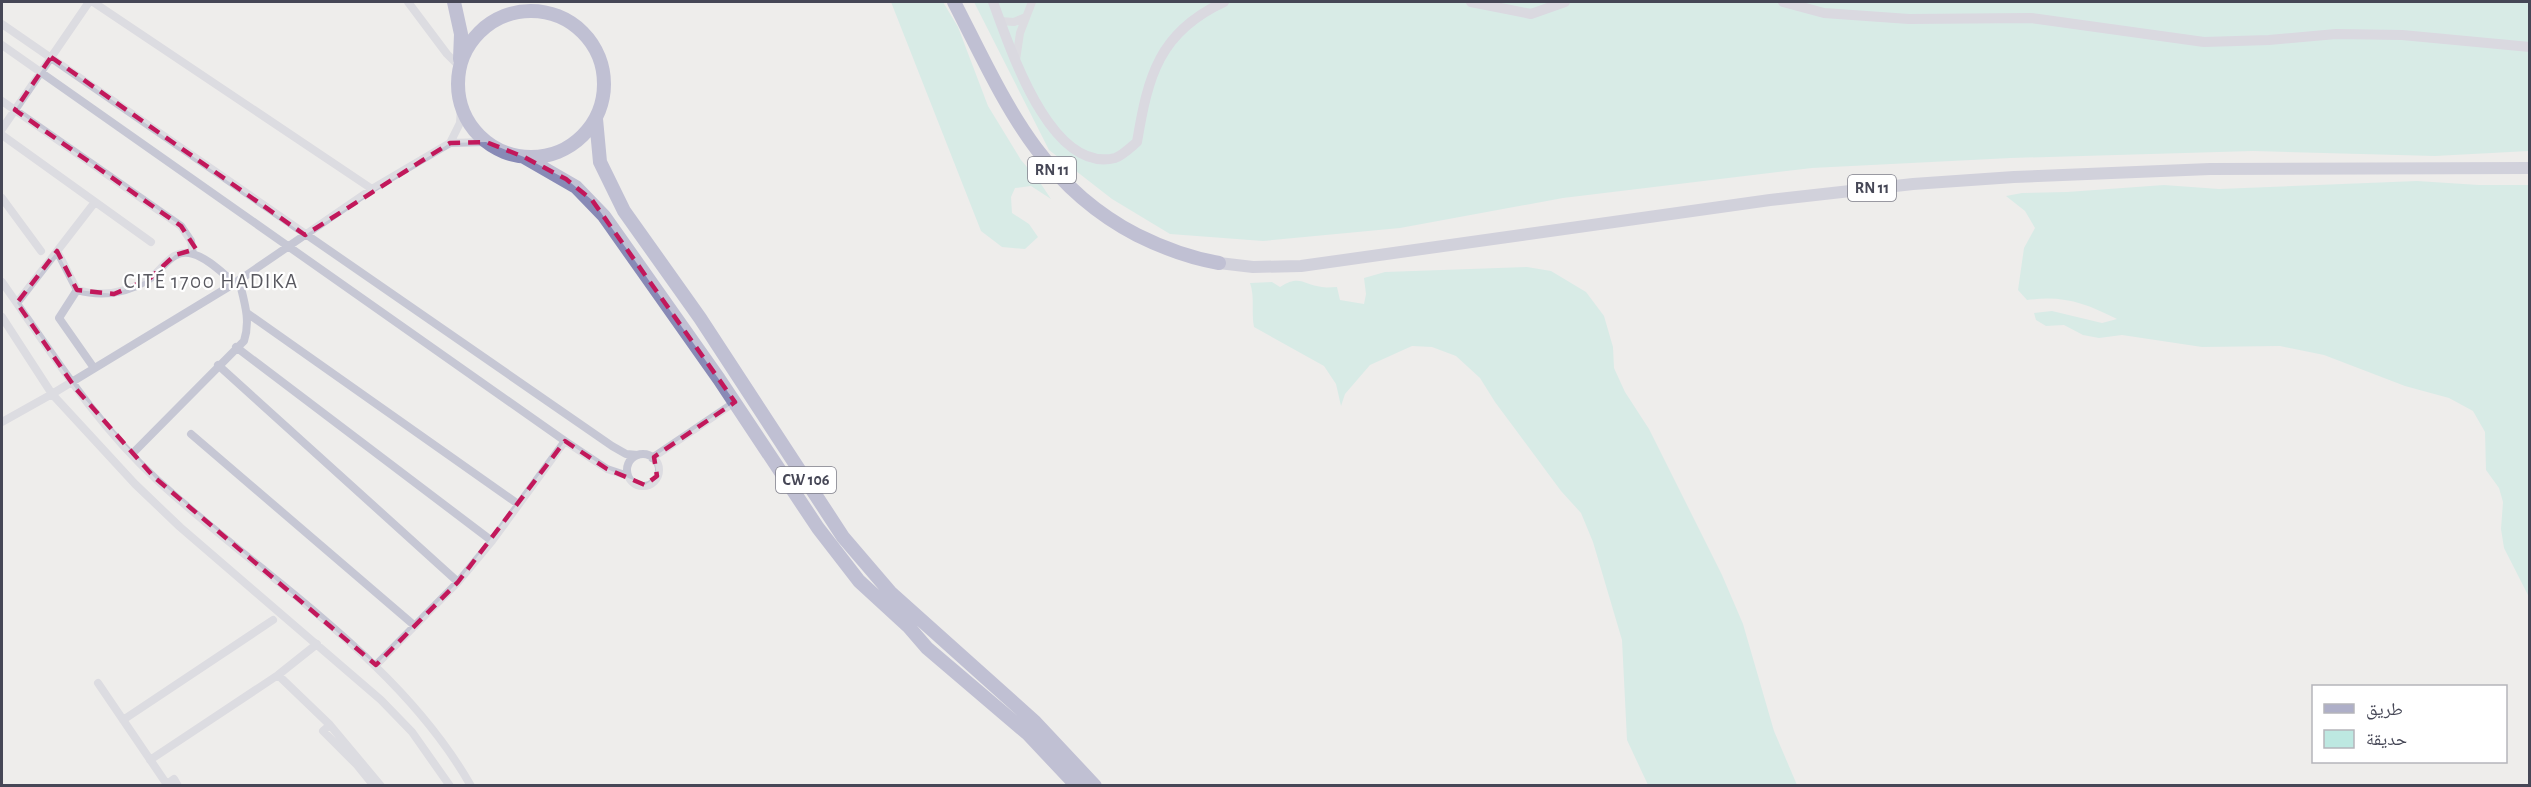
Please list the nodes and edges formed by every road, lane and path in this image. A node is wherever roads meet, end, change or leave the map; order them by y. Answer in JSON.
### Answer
{"nodes":[{"id":1,"x":91,"y":2,"type":"edge"},
{"id":2,"x":408,"y":2,"type":"edge"},
{"id":3,"x":454,"y":2,"type":"edge"},
{"id":4,"x":512,"y":2,"type":"edge"},
{"id":5,"x":954,"y":2,"type":"edge"},
{"id":6,"x":962,"y":2,"type":"edge"},
{"id":7,"x":993,"y":2,"type":"edge"},
{"id":8,"x":1032,"y":2,"type":"edge"},
{"id":9,"x":1224,"y":2,"type":"edge"},
{"id":10,"x":1471,"y":2,"type":"edge"},
{"id":11,"x":1565,"y":2,"type":"edge"},
{"id":12,"x":1783,"y":2,"type":"edge"},
{"id":13,"x":539,"y":12,"type":"junction"},
{"id":14,"x":1027,"y":16,"type":"junction"},
{"id":15,"x":1000,"y":21,"type":"junction"},
{"id":16,"x":2,"y":24,"type":"edge"},
{"id":17,"x":2,"y":45,"type":"edge"},
{"id":18,"x":2529,"y":47,"type":"edge"},
{"id":19,"x":51,"y":57,"type":"junction"},
{"id":20,"x":1016,"y":61,"type":"junction"},
{"id":21,"x":460,"y":67,"type":"junction"},
{"id":22,"x":42,"y":71,"type":"junction"},
{"id":23,"x":2,"y":101,"type":"edge"},
{"id":24,"x":461,"y":108,"type":"junction"},
{"id":25,"x":15,"y":110,"type":"junction"},
{"id":26,"x":596,"y":119,"type":"junction"},
{"id":27,"x":2,"y":129,"type":"edge"},
{"id":28,"x":2,"y":135,"type":"edge"},
{"id":29,"x":486,"y":142,"type":"junction"},
{"id":30,"x":450,"y":143,"type":"junction"},
{"id":31,"x":524,"y":157,"type":"junction"},
{"id":32,"x":2529,"y":168,"type":"edge"},
{"id":33,"x":372,"y":189,"type":"junction"},
{"id":34,"x":2,"y":198,"type":"edge"},
{"id":35,"x":95,"y":202,"type":"junction"},
{"id":36,"x":304,"y":235,"type":"junction"},
{"id":37,"x":152,"y":242,"type":"dead end"},
{"id":38,"x":287,"y":246,"type":"junction"},
{"id":39,"x":41,"y":251,"type":"dead end"},
{"id":40,"x":57,"y":251,"type":"junction"},
{"id":41,"x":193,"y":254,"type":"junction"},
{"id":42,"x":1219,"y":262,"type":"junction"},
{"id":43,"x":2,"y":282,"type":"edge"},
{"id":44,"x":237,"y":282,"type":"junction"},
{"id":45,"x":77,"y":290,"type":"junction"},
{"id":46,"x":17,"y":303,"type":"junction"},
{"id":47,"x":247,"y":313,"type":"junction"},
{"id":48,"x":2,"y":317,"type":"edge"},
{"id":49,"x":236,"y":347,"type":"junction"},
{"id":50,"x":218,"y":365,"type":"junction"},
{"id":51,"x":94,"y":368,"type":"junction"},
{"id":52,"x":70,"y":383,"type":"junction"},
{"id":53,"x":52,"y":394,"type":"junction"},
{"id":54,"x":735,"y":402,"type":"junction"},
{"id":55,"x":2,"y":422,"type":"edge"},
{"id":56,"x":191,"y":434,"type":"dead end"},
{"id":57,"x":565,"y":441,"type":"junction"},
{"id":58,"x":132,"y":454,"type":"junction"},
{"id":59,"x":638,"y":455,"type":"junction"},
{"id":60,"x":652,"y":458,"type":"junction"},
{"id":61,"x":628,"y":476,"type":"junction"},
{"id":62,"x":518,"y":504,"type":"junction"},
{"id":63,"x":492,"y":541,"type":"junction"},
{"id":64,"x":458,"y":582,"type":"junction"},
{"id":65,"x":273,"y":620,"type":"dead end"},
{"id":66,"x":415,"y":626,"type":"junction"},
{"id":67,"x":317,"y":644,"type":"junction"},
{"id":68,"x":376,"y":665,"type":"junction"},
{"id":69,"x":278,"y":675,"type":"junction"},
{"id":70,"x":98,"y":683,"type":"dead end"},
{"id":71,"x":123,"y":720,"type":"junction"},
{"id":72,"x":330,"y":725,"type":"junction"},
{"id":73,"x":150,"y":760,"type":"junction"},
{"id":74,"x":1071,"y":782,"type":"edge"},
{"id":75,"x":167,"y":785,"type":"edge"},
{"id":76,"x":178,"y":786,"type":"edge"},
{"id":77,"x":374,"y":786,"type":"edge"},
{"id":78,"x":381,"y":786,"type":"edge"},
{"id":79,"x":450,"y":786,"type":"edge"},
{"id":80,"x":471,"y":786,"type":"edge"},
{"id":81,"x":1095,"y":786,"type":"edge"}],
"edges":[{"from":1,"to":19,"type":"street"},
{"from":1,"to":33,"type":"street"},
{"from":2,"to":21,"type":"street"},
{"from":3,"to":21,"type":"highway"},
{"from":4,"to":13,"type":"highway"},
{"from":5,"to":42,"type":"highway","number":"RN 11"},
{"from":6,"to":42,"type":"highway","number":"RN 11"},
{"from":7,"to":15,"type":"street"},
{"from":8,"to":14,"type":"street"},
{"from":9,"to":20,"type":"street"},
{"from":10,"to":11,"type":"street"},
{"from":12,"to":18,"type":"street"},
{"from":13,"to":21,"type":"highway"},
{"from":13,"to":26,"type":"highway"},
{"from":14,"to":15,"type":"street"},
{"from":14,"to":20,"type":"street"},
{"from":15,"to":20,"type":"street"},
{"from":16,"to":19,"type":"street"},
{"from":17,"to":22,"type":"street"},
{"from":19,"to":22,"type":"street"},
{"from":19,"to":36,"type":"street"},
{"from":21,"to":24,"type":"highway"},
{"from":22,"to":25,"type":"street"},
{"from":22,"to":38,"type":"street"},
{"from":23,"to":25,"type":"street"},
{"from":24,"to":29,"type":"highway"},
{"from":24,"to":30,"type":"street"},
{"from":25,"to":27,"type":"street"},
{"from":25,"to":41,"type":"street"},
{"from":26,"to":31,"type":"highway"},
{"from":26,"to":81,"type":"highway","number":"CW 106"},
{"from":28,"to":35,"type":"street"},
{"from":29,"to":30,"type":"street"},
{"from":29,"to":31,"type":"highway"},
{"from":30,"to":33,"type":"street"},
{"from":31,"to":54,"type":"highway","number":"CW 106"},
{"from":32,"to":42,"type":"main road","number":"RN 11"},
{"from":33,"to":36,"type":"street"},
{"from":34,"to":39,"type":"street"},
{"from":35,"to":37,"type":"street"},
{"from":35,"to":40,"type":"street"},
{"from":36,"to":38,"type":"street"},
{"from":36,"to":59,"type":"street"},
{"from":38,"to":44,"type":"street"},
{"from":38,"to":57,"type":"street"},
{"from":40,"to":45,"type":"street"},
{"from":40,"to":46,"type":"street"},
{"from":41,"to":44,"type":"street"},
{"from":41,"to":45,"type":"street"},
{"from":43,"to":46,"type":"street"},
{"from":44,"to":47,"type":"street"},
{"from":44,"to":51,"type":"street"},
{"from":45,"to":51,"type":"street"},
{"from":46,"to":52,"type":"street"},
{"from":47,"to":49,"type":"street"},
{"from":47,"to":62,"type":"street"},
{"from":48,"to":53,"type":"street"},
{"from":49,"to":50,"type":"street"},
{"from":49,"to":63,"type":"street"},
{"from":50,"to":58,"type":"street"},
{"from":50,"to":64,"type":"street"},
{"from":51,"to":52,"type":"street"},
{"from":52,"to":53,"type":"street"},
{"from":52,"to":58,"type":"street"},
{"from":53,"to":55,"type":"street"},
{"from":53,"to":67,"type":"street"},
{"from":54,"to":60,"type":"street"},
{"from":54,"to":74,"type":"highway","number":"CW 106"},
{"from":56,"to":66,"type":"street"},
{"from":57,"to":61,"type":"street"},
{"from":57,"to":62,"type":"street"},
{"from":58,"to":68,"type":"street"},
{"from":59,"to":60,"type":"street"},
{"from":59,"to":61,"type":"street"},
{"from":60,"to":61,"type":"street"},
{"from":62,"to":63,"type":"street"},
{"from":63,"to":64,"type":"street"},
{"from":64,"to":66,"type":"street"},
{"from":65,"to":71,"type":"street"},
{"from":66,"to":68,"type":"street"},
{"from":67,"to":69,"type":"street"},
{"from":67,"to":79,"type":"street"},
{"from":68,"to":80,"type":"street"},
{"from":69,"to":72,"type":"street"},
{"from":69,"to":73,"type":"street"},
{"from":70,"to":71,"type":"street"},
{"from":71,"to":73,"type":"street"},
{"from":72,"to":77,"type":"street"},
{"from":72,"to":78,"type":"street"},
{"from":73,"to":75,"type":"street"},
{"from":75,"to":76,"type":"street"}]}
